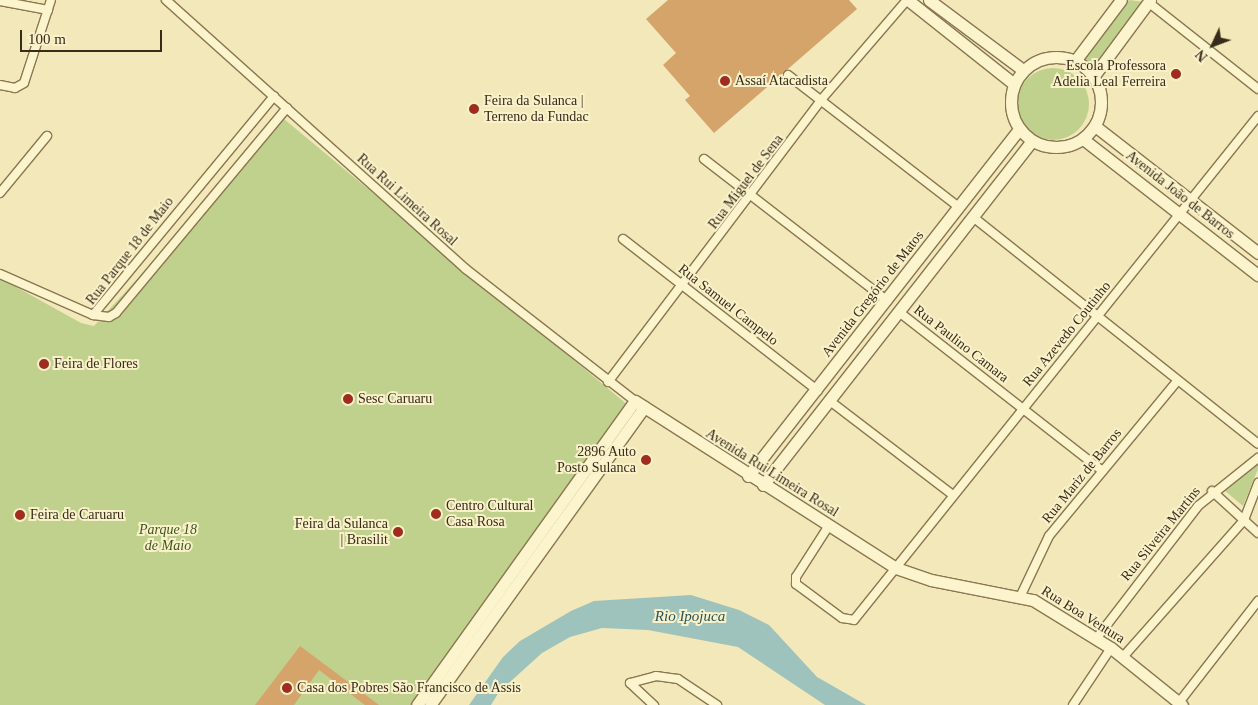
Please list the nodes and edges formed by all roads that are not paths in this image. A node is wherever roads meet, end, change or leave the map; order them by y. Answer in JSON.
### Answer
{"nodes":[{"id":1,"x":51,"y":0,"type":"edge"},
{"id":2,"x":166,"y":0,"type":"edge"},
{"id":3,"x":907,"y":0,"type":"edge"},
{"id":4,"x":929,"y":0,"type":"edge"},
{"id":5,"x":1122,"y":0,"type":"edge"},
{"id":6,"x":0,"y":1,"type":"edge"},
{"id":7,"x":1149,"y":1,"type":"edge"},
{"id":8,"x":173,"y":3,"type":"edge"},
{"id":9,"x":48,"y":10,"type":"junction"},
{"id":10,"x":1075,"y":61,"type":"junction"},
{"id":11,"x":1023,"y":70,"type":"junction"},
{"id":12,"x":788,"y":75,"type":"dead end"},
{"id":13,"x":1092,"y":77,"type":"junction"},
{"id":14,"x":1014,"y":84,"type":"junction"},
{"id":15,"x":0,"y":85,"type":"edge"},
{"id":16,"x":1258,"y":89,"type":"edge"},
{"id":17,"x":274,"y":96,"type":"junction"},
{"id":18,"x":821,"y":100,"type":"junction"},
{"id":19,"x":287,"y":108,"type":"junction"},
{"id":20,"x":1258,"y":116,"type":"edge"},
{"id":21,"x":1094,"y":126,"type":"junction"},
{"id":22,"x":1019,"y":129,"type":"junction"},
{"id":23,"x":47,"y":136,"type":"dead end"},
{"id":24,"x":1083,"y":138,"type":"junction"},
{"id":25,"x":1032,"y":141,"type":"junction"},
{"id":26,"x":704,"y":159,"type":"dead end"},
{"id":27,"x":0,"y":193,"type":"edge"},
{"id":28,"x":752,"y":195,"type":"junction"},
{"id":29,"x":1188,"y":200,"type":"junction"},
{"id":30,"x":959,"y":207,"type":"junction"},
{"id":31,"x":1178,"y":214,"type":"junction"},
{"id":32,"x":973,"y":218,"type":"junction"},
{"id":33,"x":622,"y":239,"type":"dead end"},
{"id":34,"x":1258,"y":253,"type":"edge"},
{"id":35,"x":0,"y":274,"type":"edge"},
{"id":36,"x":1258,"y":275,"type":"edge"},
{"id":37,"x":683,"y":287,"type":"junction"},
{"id":38,"x":888,"y":301,"type":"junction"},
{"id":39,"x":899,"y":312,"type":"junction"},
{"id":40,"x":94,"y":315,"type":"junction"},
{"id":41,"x":1096,"y":318,"type":"junction"},
{"id":42,"x":1177,"y":381,"type":"junction"},
{"id":43,"x":608,"y":382,"type":"junction"},
{"id":44,"x":818,"y":391,"type":"junction"},
{"id":45,"x":830,"y":401,"type":"junction"},
{"id":46,"x":639,"y":404,"type":"junction"},
{"id":47,"x":1024,"y":408,"type":"junction"},
{"id":48,"x":1258,"y":444,"type":"edge"},
{"id":49,"x":1258,"y":458,"type":"edge"},
{"id":50,"x":1101,"y":470,"type":"junction"},
{"id":51,"x":748,"y":476,"type":"junction"},
{"id":52,"x":1258,"y":483,"type":"edge"},
{"id":53,"x":763,"y":485,"type":"junction"},
{"id":54,"x":1212,"y":491,"type":"junction"},
{"id":55,"x":953,"y":495,"type":"junction"},
{"id":56,"x":1244,"y":520,"type":"junction"},
{"id":57,"x":828,"y":527,"type":"junction"},
{"id":58,"x":1258,"y":533,"type":"edge"},
{"id":59,"x":896,"y":568,"type":"junction"},
{"id":60,"x":1021,"y":595,"type":"junction"},
{"id":61,"x":1258,"y":601,"type":"edge"},
{"id":62,"x":1096,"y":639,"type":"junction"},
{"id":63,"x":1111,"y":648,"type":"junction"},
{"id":64,"x":1123,"y":657,"type":"junction"},
{"id":65,"x":1179,"y":704,"type":"edge"},
{"id":66,"x":417,"y":705,"type":"edge"},
{"id":67,"x":430,"y":705,"type":"edge"},
{"id":68,"x":654,"y":705,"type":"edge"},
{"id":69,"x":717,"y":705,"type":"edge"},
{"id":70,"x":1073,"y":705,"type":"edge"}],
"edges":[{"from":1,"to":9,"type":"street"},
{"from":2,"to":8,"type":"street","name":"Rua Rui Limeira Rosal"},
{"from":3,"to":14,"type":"street"},
{"from":3,"to":18,"type":"street","name":"Rua Miguel de Sena"},
{"from":4,"to":11,"type":"street"},
{"from":5,"to":10,"type":"street"},
{"from":6,"to":9,"type":"street"},
{"from":7,"to":13,"type":"street"},
{"from":7,"to":16,"type":"street"},
{"from":8,"to":17,"type":"street","name":"Rua Rui Limeira Rosal"},
{"from":9,"to":15,"type":"street"},
{"from":10,"to":11,"type":"street"},
{"from":10,"to":13,"type":"street"},
{"from":11,"to":14,"type":"street"},
{"from":12,"to":18,"type":"street"},
{"from":13,"to":21,"type":"street"},
{"from":14,"to":22,"type":"street"},
{"from":17,"to":19,"type":"street","name":"Rua Rui Limeira Rosal"},
{"from":17,"to":40,"type":"street","name":"Rua Parque 18 de Maio"},
{"from":18,"to":28,"type":"street","name":"Rua Miguel de Sena"},
{"from":18,"to":30,"type":"street"},
{"from":19,"to":40,"type":"street","name":"Rua Parque 18 de Maio"},
{"from":19,"to":43,"type":"street","name":"Rua Rui Limeira Rosal"},
{"from":20,"to":29,"type":"street","name":"Rua Azevedo Coutinho"},
{"from":21,"to":24,"type":"street"},
{"from":21,"to":29,"type":"street","name":"Avenida João de Barros"},
{"from":22,"to":25,"type":"street"},
{"from":22,"to":30,"type":"street","name":"Avenida Gregório de Matos"},
{"from":23,"to":27,"type":"street"},
{"from":24,"to":25,"type":"street"},
{"from":24,"to":31,"type":"street","name":"Avenida João de Barros"},
{"from":25,"to":32,"type":"street"},
{"from":26,"to":28,"type":"street"},
{"from":28,"to":37,"type":"street","name":"Rua Miguel de Sena"},
{"from":28,"to":38,"type":"street"},
{"from":29,"to":31,"type":"street","name":"Rua Azevedo Coutinho"},
{"from":29,"to":34,"type":"street","name":"Avenida João de Barros"},
{"from":30,"to":38,"type":"street","name":"Avenida Gregório de Matos"},
{"from":31,"to":36,"type":"street","name":"Avenida João de Barros"},
{"from":31,"to":41,"type":"street","name":"Rua Azevedo Coutinho"},
{"from":32,"to":39,"type":"street"},
{"from":32,"to":41,"type":"street"},
{"from":33,"to":37,"type":"street","name":"Rua Samuel Campelo"},
{"from":35,"to":40,"type":"street"},
{"from":37,"to":43,"type":"street","name":"Rua Miguel de Sena"},
{"from":37,"to":44,"type":"street","name":"Rua Samuel Campelo"},
{"from":38,"to":44,"type":"street","name":"Avenida Gregório de Matos"},
{"from":39,"to":45,"type":"street"},
{"from":39,"to":47,"type":"street","name":"Rua Paulino Camara"},
{"from":41,"to":42,"type":"street"},
{"from":41,"to":47,"type":"street","name":"Rua Azevedo Coutinho"},
{"from":42,"to":48,"type":"street"},
{"from":42,"to":50,"type":"street","name":"Rua Mariz de Barros"},
{"from":43,"to":46,"type":"street","name":"Rua Rui Limeira Rosal"},
{"from":44,"to":51,"type":"street","name":"Avenida Gregório de Matos"},
{"from":45,"to":53,"type":"street"},
{"from":45,"to":55,"type":"street"},
{"from":46,"to":51,"type":"street","name":"Avenida Rui Limeira Rosal"},
{"from":46,"to":66,"type":"street"},
{"from":46,"to":67,"type":"street"},
{"from":47,"to":50,"type":"street","name":"Rua Paulino Camara"},
{"from":47,"to":55,"type":"street","name":"Rua Azevedo Coutinho"},
{"from":49,"to":54,"type":"street","name":"Rua Silveira Martins"},
{"from":50,"to":60,"type":"street","name":"Rua Mariz de Barros"},
{"from":51,"to":53,"type":"street","name":"Avenida Rui Limeira Rosal"},
{"from":52,"to":56,"type":"street"},
{"from":53,"to":57,"type":"street","name":"Avenida Rui Limeira Rosal"},
{"from":54,"to":56,"type":"street"},
{"from":54,"to":62,"type":"street","name":"Rua Silveira Martins"},
{"from":55,"to":59,"type":"street","name":"Rua Azevedo Coutinho"},
{"from":56,"to":58,"type":"street"},
{"from":56,"to":64,"type":"street"},
{"from":57,"to":59,"type":"street","name":"Avenida Rui Limeira Rosal"},
{"from":57,"to":59,"type":"street","name":"Rua Azevedo Coutinho"},
{"from":59,"to":60,"type":"street","name":"Rua Boa Ventura"},
{"from":60,"to":62,"type":"street","name":"Rua Boa Ventura"},
{"from":61,"to":65,"type":"street"},
{"from":62,"to":63,"type":"street","name":"Rua Boa Ventura"},
{"from":63,"to":64,"type":"street","name":"Rua Boa Ventura"},
{"from":63,"to":70,"type":"street"},
{"from":64,"to":65,"type":"street","name":"Rua Boa Ventura"},
{"from":68,"to":69,"type":"street"}]}
